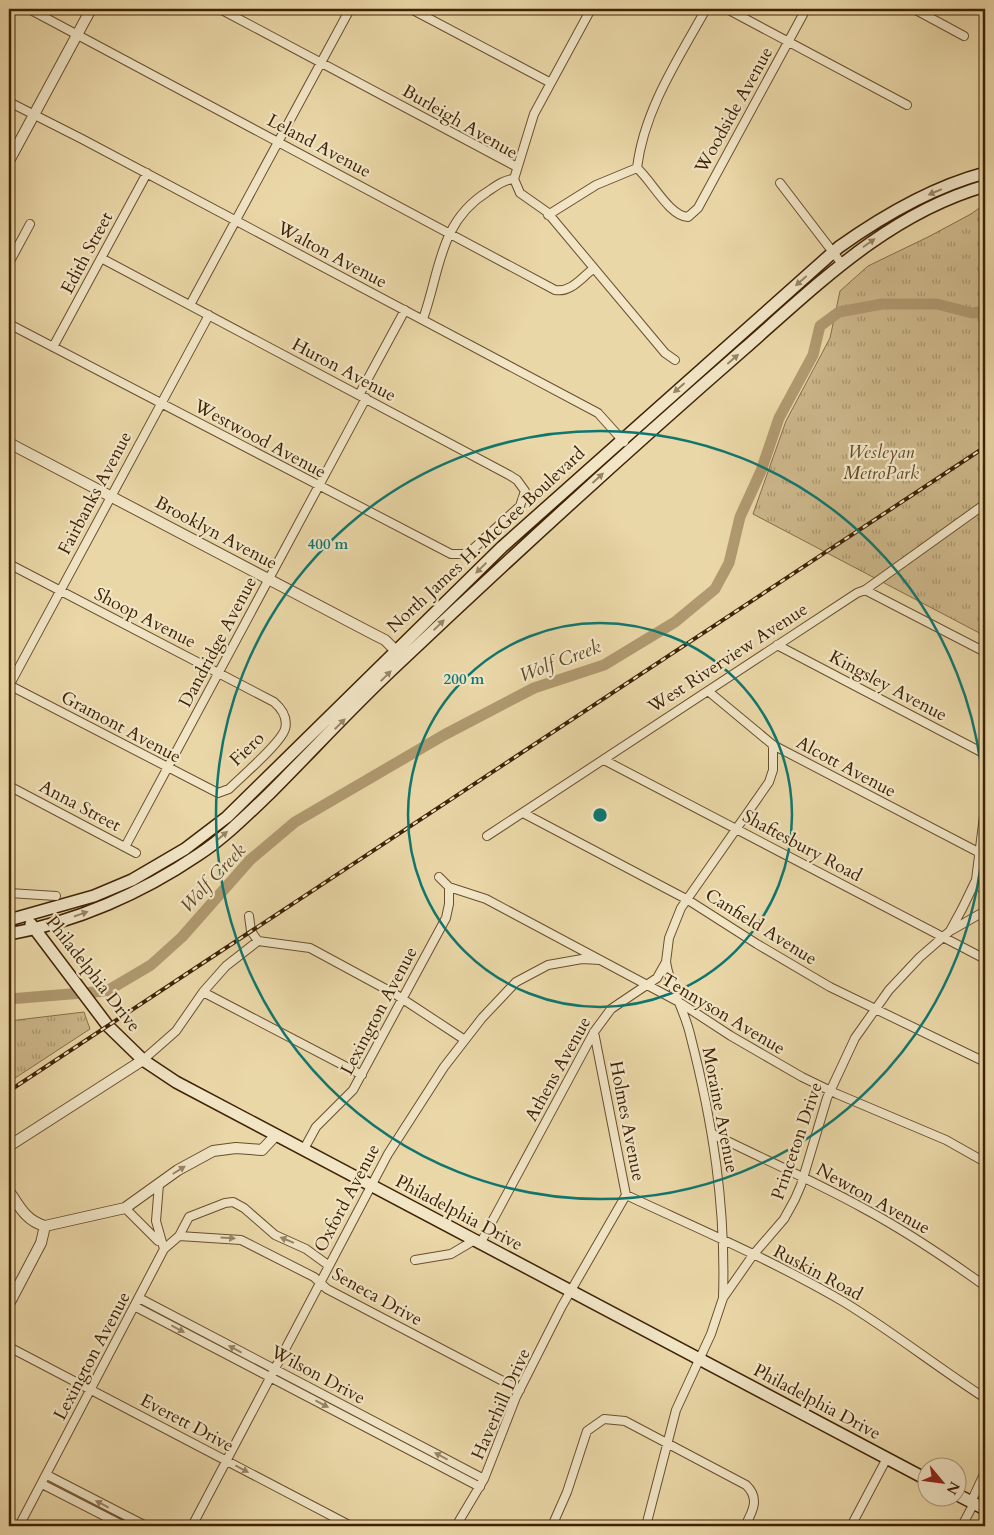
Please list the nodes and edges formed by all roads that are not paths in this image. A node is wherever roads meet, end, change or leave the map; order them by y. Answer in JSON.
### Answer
{"nodes":[{"id":1,"x":29,"y":9,"type":"edge"},
{"id":2,"x":91,"y":9,"type":"edge"},
{"id":3,"x":220,"y":9,"type":"edge"},
{"id":4,"x":350,"y":9,"type":"edge"},
{"id":5,"x":411,"y":9,"type":"edge"},
{"id":6,"x":591,"y":9,"type":"edge"},
{"id":7,"x":706,"y":9,"type":"edge"},
{"id":8,"x":727,"y":9,"type":"edge"},
{"id":9,"x":806,"y":9,"type":"edge"},
{"id":10,"x":914,"y":9,"type":"edge"},
{"id":11,"x":77,"y":34,"type":"junction"},
{"id":12,"x":964,"y":36,"type":"dead end"},
{"id":13,"x":789,"y":42,"type":"junction"},
{"id":14,"x":321,"y":62,"type":"junction"},
{"id":15,"x":551,"y":83,"type":"junction"},
{"id":16,"x":9,"y":102,"type":"edge"},
{"id":17,"x":907,"y":105,"type":"dead end"},
{"id":18,"x":34,"y":114,"type":"junction"},
{"id":19,"x":278,"y":142,"type":"junction"},
{"id":20,"x":9,"y":161,"type":"edge"},
{"id":21,"x":517,"y":167,"type":"junction"},
{"id":22,"x":637,"y":168,"type":"junction"},
{"id":23,"x":147,"y":173,"type":"junction"},
{"id":24,"x":985,"y":173,"type":"edge"},
{"id":25,"x":514,"y":179,"type":"junction"},
{"id":26,"x":780,"y":183,"type":"dead end"},
{"id":27,"x":985,"y":186,"type":"edge"},
{"id":28,"x":548,"y":215,"type":"junction"},
{"id":29,"x":236,"y":220,"type":"junction"},
{"id":30,"x":30,"y":224,"type":"dead end"},
{"id":31,"x":449,"y":232,"type":"junction"},
{"id":32,"x":832,"y":253,"type":"junction"},
{"id":33,"x":101,"y":258,"type":"junction"},
{"id":34,"x":9,"y":263,"type":"edge"},
{"id":35,"x":842,"y":264,"type":"junction"},
{"id":36,"x":593,"y":269,"type":"junction"},
{"id":37,"x":190,"y":305,"type":"junction"},
{"id":38,"x":405,"y":310,"type":"junction"},
{"id":39,"x":209,"y":315,"type":"junction"},
{"id":40,"x":423,"y":320,"type":"junction"},
{"id":41,"x":9,"y":324,"type":"edge"},
{"id":42,"x":53,"y":347,"type":"junction"},
{"id":43,"x":675,"y":360,"type":"dead end"},
{"id":44,"x":362,"y":396,"type":"junction"},
{"id":45,"x":161,"y":404,"type":"junction"},
{"id":46,"x":621,"y":439,"type":"junction"},
{"id":47,"x":9,"y":443,"type":"edge"},
{"id":48,"x":630,"y":449,"type":"junction"},
{"id":49,"x":319,"y":486,"type":"junction"},
{"id":50,"x":111,"y":496,"type":"junction"},
{"id":51,"x":985,"y":504,"type":"edge"},
{"id":52,"x":495,"y":529,"type":"joint"},
{"id":53,"x":9,"y":564,"type":"edge"},
{"id":54,"x":269,"y":579,"type":"junction"},
{"id":55,"x":866,"y":590,"type":"junction"},
{"id":56,"x":60,"y":591,"type":"junction"},
{"id":57,"x":777,"y":645,"type":"junction"},
{"id":58,"x":395,"y":650,"type":"junction"},
{"id":59,"x":985,"y":652,"type":"edge"},
{"id":60,"x":404,"y":659,"type":"junction"},
{"id":61,"x":218,"y":673,"type":"junction"},
{"id":62,"x":9,"y":686,"type":"edge"},
{"id":63,"x":708,"y":691,"type":"junction"},
{"id":64,"x":285,"y":720,"type":"joint"},
{"id":65,"x":773,"y":745,"type":"junction"},
{"id":66,"x":985,"y":754,"type":"edge"},
{"id":67,"x":604,"y":760,"type":"junction"},
{"id":68,"x":167,"y":768,"type":"junction"},
{"id":69,"x":9,"y":786,"type":"edge"},
{"id":70,"x":220,"y":792,"type":"joint"},
{"id":71,"x":985,"y":808,"type":"edge"},
{"id":72,"x":523,"y":813,"type":"junction"},
{"id":73,"x":738,"y":829,"type":"junction"},
{"id":74,"x":487,"y":836,"type":"dead end"},
{"id":75,"x":125,"y":847,"type":"junction"},
{"id":76,"x":136,"y":853,"type":"dead end"},
{"id":77,"x":980,"y":853,"type":"junction"},
{"id":78,"x":439,"y":877,"type":"dead end"},
{"id":79,"x":976,"y":880,"type":"junction"},
{"id":80,"x":449,"y":887,"type":"junction"},
{"id":81,"x":9,"y":893,"type":"edge"},
{"id":82,"x":985,"y":893,"type":"edge"},
{"id":83,"x":56,"y":896,"type":"dead end"},
{"id":84,"x":688,"y":900,"type":"junction"},
{"id":85,"x":985,"y":910,"type":"edge"},
{"id":86,"x":26,"y":916,"type":"junction"},
{"id":87,"x":249,"y":916,"type":"dead end"},
{"id":88,"x":9,"y":920,"type":"edge"},
{"id":89,"x":34,"y":929,"type":"junction"},
{"id":90,"x":950,"y":931,"type":"junction"},
{"id":91,"x":9,"y":934,"type":"edge"},
{"id":92,"x":944,"y":937,"type":"junction"},
{"id":93,"x":258,"y":941,"type":"junction"},
{"id":94,"x":985,"y":959,"type":"edge"},
{"id":95,"x":600,"y":960,"type":"junction"},
{"id":96,"x":666,"y":962,"type":"junction"},
{"id":97,"x":647,"y":986,"type":"junction"},
{"id":98,"x":203,"y":992,"type":"junction"},
{"id":99,"x":402,"y":999,"type":"junction"},
{"id":100,"x":679,"y":1002,"type":"junction"},
{"id":101,"x":874,"y":1009,"type":"junction"},
{"id":102,"x":594,"y":1032,"type":"junction"},
{"id":103,"x":465,"y":1040,"type":"junction"},
{"id":104,"x":143,"y":1060,"type":"junction"},
{"id":105,"x":985,"y":1062,"type":"edge"},
{"id":106,"x":362,"y":1075,"type":"junction"},
{"id":107,"x":830,"y":1090,"type":"junction"},
{"id":108,"x":713,"y":1134,"type":"junction"},
{"id":109,"x":276,"y":1135,"type":"junction"},
{"id":110,"x":9,"y":1146,"type":"edge"},
{"id":111,"x":304,"y":1149,"type":"junction"},
{"id":112,"x":985,"y":1162,"type":"edge"},
{"id":113,"x":804,"y":1177,"type":"junction"},
{"id":114,"x":159,"y":1184,"type":"junction"},
{"id":115,"x":371,"y":1185,"type":"junction"},
{"id":116,"x":9,"y":1191,"type":"edge"},
{"id":117,"x":626,"y":1195,"type":"junction"},
{"id":118,"x":125,"y":1208,"type":"junction"},
{"id":119,"x":45,"y":1226,"type":"junction"},
{"id":120,"x":179,"y":1236,"type":"junction"},
{"id":121,"x":723,"y":1240,"type":"junction"},
{"id":122,"x":476,"y":1242,"type":"junction"},
{"id":123,"x":164,"y":1249,"type":"junction"},
{"id":124,"x":752,"y":1255,"type":"junction"},
{"id":125,"x":415,"y":1260,"type":"dead end"},
{"id":126,"x":328,"y":1265,"type":"junction"},
{"id":127,"x":319,"y":1282,"type":"junction"},
{"id":128,"x":985,"y":1286,"type":"edge"},
{"id":129,"x":571,"y":1292,"type":"junction"},
{"id":130,"x":139,"y":1298,"type":"junction"},
{"id":131,"x":723,"y":1298,"type":"junction"},
{"id":132,"x":9,"y":1304,"type":"edge"},
{"id":133,"x":134,"y":1306,"type":"junction"},
{"id":134,"x":9,"y":1347,"type":"edge"},
{"id":135,"x":697,"y":1358,"type":"junction"},
{"id":136,"x":274,"y":1369,"type":"junction"},
{"id":137,"x":270,"y":1377,"type":"junction"},
{"id":138,"x":90,"y":1390,"type":"junction"},
{"id":139,"x":520,"y":1390,"type":"junction"},
{"id":140,"x":985,"y":1398,"type":"edge"},
{"id":141,"x":666,"y":1443,"type":"junction"},
{"id":142,"x":887,"y":1458,"type":"junction"},
{"id":143,"x":226,"y":1461,"type":"junction"},
{"id":144,"x":985,"y":1472,"type":"edge"},
{"id":145,"x":916,"y":1473,"type":"edge"},
{"id":146,"x":47,"y":1475,"type":"junction"},
{"id":147,"x":484,"y":1479,"type":"junction"},
{"id":148,"x":42,"y":1484,"type":"junction"},
{"id":149,"x":480,"y":1487,"type":"junction"},
{"id":150,"x":966,"y":1499,"type":"edge"},
{"id":151,"x":972,"y":1502,"type":"junction"},
{"id":152,"x":985,"y":1509,"type":"edge"},
{"id":153,"x":19,"y":1526,"type":"edge"},
{"id":154,"x":124,"y":1526,"type":"edge"},
{"id":155,"x":146,"y":1526,"type":"edge"},
{"id":156,"x":192,"y":1526,"type":"edge"},
{"id":157,"x":351,"y":1526,"type":"edge"},
{"id":158,"x":456,"y":1526,"type":"edge"},
{"id":159,"x":552,"y":1526,"type":"edge"},
{"id":160,"x":646,"y":1526,"type":"edge"},
{"id":161,"x":745,"y":1526,"type":"edge"},
{"id":162,"x":851,"y":1526,"type":"edge"},
{"id":163,"x":962,"y":1526,"type":"edge"}],
"edges":[{"from":1,"to":11,"type":"street","name":"Leland Avenue"},
{"from":2,"to":11,"type":"street"},
{"from":3,"to":14,"type":"street","name":"Burleigh Avenue"},
{"from":4,"to":14,"type":"street"},
{"from":5,"to":15,"type":"street"},
{"from":6,"to":15,"type":"street"},
{"from":7,"to":22,"type":"street"},
{"from":8,"to":13,"type":"street"},
{"from":9,"to":13,"type":"street","name":"Woodside Avenue"},
{"from":10,"to":12,"type":"street"},
{"from":11,"to":18,"type":"street"},
{"from":11,"to":19,"type":"street","name":"Leland Avenue"},
{"from":13,"to":17,"type":"street"},
{"from":13,"to":22,"type":"street","name":"Woodside Avenue"},
{"from":14,"to":19,"type":"street"},
{"from":14,"to":21,"type":"street","name":"Burleigh Avenue"},
{"from":15,"to":21,"type":"street"},
{"from":16,"to":18,"type":"street","name":"Walton Avenue"},
{"from":18,"to":20,"type":"street"},
{"from":18,"to":23,"type":"street","name":"Walton Avenue"},
{"from":19,"to":29,"type":"street"},
{"from":19,"to":31,"type":"street","name":"Leland Avenue"},
{"from":21,"to":25,"type":"street","name":"Burleigh Avenue"},
{"from":22,"to":28,"type":"street"},
{"from":23,"to":29,"type":"street","name":"Walton Avenue"},
{"from":23,"to":33,"type":"street","name":"Edith Street"},
{"from":24,"to":32,"type":"main road","name":"North James H. McGee Boulevard","one_way":true},
{"from":25,"to":28,"type":"street","name":"Burleigh Avenue"},
{"from":25,"to":31,"type":"street"},
{"from":26,"to":32,"type":"street"},
{"from":35,"to":27,"type":"main road","name":"North James H. McGee Boulevard","one_way":true},
{"from":28,"to":36,"type":"street","name":"Burleigh Avenue"},
{"from":29,"to":37,"type":"street"},
{"from":29,"to":38,"type":"street","name":"Walton Avenue"},
{"from":30,"to":34,"type":"street"},
{"from":31,"to":36,"type":"street","name":"Leland Avenue"},
{"from":31,"to":40,"type":"street"},
{"from":32,"to":35,"type":"street"},
{"from":32,"to":46,"type":"main road","name":"North James H. McGee Boulevard","one_way":true},
{"from":33,"to":37,"type":"street","name":"Huron Avenue"},
{"from":33,"to":42,"type":"street","name":"Edith Street"},
{"from":48,"to":35,"type":"main road","name":"North James H. McGee Boulevard","one_way":true},
{"from":36,"to":43,"type":"street","name":"Burleigh Avenue"},
{"from":37,"to":39,"type":"street","name":"Huron Avenue"},
{"from":38,"to":40,"type":"street","name":"Walton Avenue"},
{"from":38,"to":44,"type":"street","name":"Dandridge Avenue"},
{"from":39,"to":44,"type":"street","name":"Huron Avenue"},
{"from":39,"to":45,"type":"street","name":"Fairbanks Avenue"},
{"from":40,"to":46,"type":"street","name":"Walton Avenue"},
{"from":41,"to":42,"type":"street","name":"Westwood Avenue"},
{"from":42,"to":45,"type":"street","name":"Westwood Avenue"},
{"from":44,"to":49,"type":"street","name":"Dandridge Avenue"},
{"from":44,"to":52,"type":"street","name":"Huron Avenue"},
{"from":45,"to":49,"type":"street","name":"Westwood Avenue"},
{"from":45,"to":50,"type":"street","name":"Fairbanks Avenue"},
{"from":46,"to":48,"type":"street","name":"Walton Avenue"},
{"from":46,"to":58,"type":"main road","name":"North James H. McGee Boulevard","one_way":true},
{"from":47,"to":50,"type":"street","name":"Brooklyn Avenue"},
{"from":60,"to":48,"type":"main road","name":"North James H. McGee Boulevard","one_way":true},
{"from":49,"to":52,"type":"street","name":"Westwood Avenue"},
{"from":49,"to":54,"type":"street","name":"Dandridge Avenue"},
{"from":50,"to":54,"type":"street","name":"Brooklyn Avenue"},
{"from":50,"to":56,"type":"street","name":"Fairbanks Avenue"},
{"from":51,"to":55,"type":"street","name":"West Riverview Avenue"},
{"from":53,"to":56,"type":"street","name":"Shoop Avenue"},
{"from":54,"to":58,"type":"street","name":"Brooklyn Avenue"},
{"from":54,"to":61,"type":"street","name":"Dandridge Avenue"},
{"from":55,"to":57,"type":"street","name":"West Riverview Avenue"},
{"from":55,"to":59,"type":"street"},
{"from":56,"to":61,"type":"street","name":"Shoop Avenue"},
{"from":56,"to":62,"type":"street","name":"Fairbanks Avenue"},
{"from":57,"to":63,"type":"street","name":"West Riverview Avenue"},
{"from":57,"to":66,"type":"street","name":"Kingsley Avenue"},
{"from":58,"to":60,"type":"street","name":"Brooklyn Avenue"},
{"from":58,"to":86,"type":"main road","name":"North James H. McGee Boulevard"},
{"from":89,"to":60,"type":"main road","name":"North James H. McGee Boulevard","one_way":true},
{"from":61,"to":64,"type":"street","name":"Shoop Avenue"},
{"from":61,"to":68,"type":"street","name":"Dandridge Avenue"},
{"from":62,"to":68,"type":"street","name":"Gramont Avenue"},
{"from":63,"to":65,"type":"street","name":"Alcott Avenue"},
{"from":63,"to":67,"type":"street","name":"West Riverview Avenue"},
{"from":64,"to":70,"type":"street","name":"Fiero"},
{"from":65,"to":73,"type":"street","name":"Athens Avenue"},
{"from":65,"to":77,"type":"street","name":"Alcott Avenue"},
{"from":67,"to":72,"type":"street","name":"West Riverview Avenue"},
{"from":67,"to":73,"type":"street","name":"Shaftesbury Road"},
{"from":68,"to":70,"type":"street","name":"Gramont Avenue"},
{"from":68,"to":75,"type":"street","name":"Dandridge Avenue"},
{"from":69,"to":75,"type":"street","name":"Anna Street"},
{"from":71,"to":77,"type":"street","name":"Princeton Drive"},
{"from":72,"to":74,"type":"street","name":"West Riverview Avenue"},
{"from":72,"to":84,"type":"street","name":"Canfield Avenue"},
{"from":73,"to":84,"type":"street","name":"Athens Avenue"},
{"from":73,"to":92,"type":"street","name":"Shaftesbury Road"},
{"from":75,"to":76,"type":"street","name":"Anna Street"},
{"from":77,"to":79,"type":"street","name":"Princeton Drive"},
{"from":78,"to":80,"type":"street"},
{"from":79,"to":82,"type":"street"},
{"from":79,"to":90,"type":"street","name":"Princeton Drive"},
{"from":80,"to":95,"type":"street","name":"Tennyson Avenue"},
{"from":80,"to":99,"type":"street","name":"Lexington Avenue"},
{"from":81,"to":83,"type":"street"},
{"from":84,"to":96,"type":"street","name":"Athens Avenue"},
{"from":84,"to":101,"type":"street","name":"Canfield Avenue"},
{"from":85,"to":90,"type":"street"},
{"from":86,"to":88,"type":"main road","name":"North James H. McGee Boulevard"},
{"from":86,"to":89,"type":"main road","name":"Philadelphia Drive"},
{"from":87,"to":93,"type":"street"},
{"from":89,"to":91,"type":"main road","name":"North James H. McGee Boulevard"},
{"from":89,"to":104,"type":"main road","name":"Philadelphia Drive"},
{"from":90,"to":92,"type":"street","name":"Princeton Drive"},
{"from":92,"to":94,"type":"street","name":"Shaftesbury Road"},
{"from":92,"to":101,"type":"street","name":"Princeton Drive"},
{"from":93,"to":98,"type":"street"},
{"from":93,"to":99,"type":"street"},
{"from":95,"to":97,"type":"street","name":"Tennyson Avenue"},
{"from":95,"to":103,"type":"street","name":"Oxford Avenue"},
{"from":96,"to":97,"type":"street","name":"Athens Avenue"},
{"from":96,"to":100,"type":"street","name":"Moraine Avenue"},
{"from":97,"to":100,"type":"street","name":"Tennyson Avenue"},
{"from":97,"to":102,"type":"street","name":"Athens Avenue"},
{"from":98,"to":104,"type":"street"},
{"from":98,"to":106,"type":"street"},
{"from":99,"to":103,"type":"street"},
{"from":99,"to":106,"type":"street","name":"Lexington Avenue"},
{"from":100,"to":107,"type":"street","name":"Tennyson Avenue"},
{"from":100,"to":108,"type":"street","name":"Moraine Avenue"},
{"from":101,"to":105,"type":"street","name":"Canfield Avenue"},
{"from":101,"to":107,"type":"street","name":"Princeton Drive"},
{"from":102,"to":117,"type":"street","name":"Holmes Avenue"},
{"from":102,"to":122,"type":"street","name":"Athens Avenue"},
{"from":103,"to":115,"type":"street","name":"Oxford Avenue"},
{"from":104,"to":109,"type":"main road","name":"Philadelphia Drive"},
{"from":104,"to":110,"type":"street"},
{"from":106,"to":111,"type":"street","name":"Lexington Avenue"},
{"from":107,"to":112,"type":"street","name":"Tennyson Avenue"},
{"from":107,"to":113,"type":"street","name":"Princeton Drive"},
{"from":108,"to":113,"type":"street","name":"Newton Avenue"},
{"from":108,"to":121,"type":"street","name":"Moraine Avenue"},
{"from":109,"to":111,"type":"main road","name":"Philadelphia Drive"},
{"from":114,"to":109,"type":"street","one_way":true},
{"from":111,"to":115,"type":"main road","name":"Philadelphia Drive"},
{"from":113,"to":124,"type":"street","name":"Princeton Drive"},
{"from":113,"to":128,"type":"street","name":"Newton Avenue"},
{"from":114,"to":118,"type":"street"},
{"from":114,"to":123,"type":"street"},
{"from":115,"to":122,"type":"main road","name":"Philadelphia Drive"},
{"from":115,"to":126,"type":"street","name":"Oxford Avenue"},
{"from":116,"to":119,"type":"street"},
{"from":117,"to":121,"type":"street","name":"Ruskin Road"},
{"from":117,"to":129,"type":"street","name":"Holmes Avenue"},
{"from":118,"to":119,"type":"street"},
{"from":118,"to":123,"type":"street"},
{"from":119,"to":132,"type":"street"},
{"from":120,"to":123,"type":"street"},
{"from":126,"to":120,"type":"street","one_way":true},
{"from":120,"to":127,"type":"street","name":"Seneca Drive","one_way":true},
{"from":121,"to":124,"type":"street","name":"Ruskin Road"},
{"from":121,"to":131,"type":"street","name":"Moraine Avenue"},
{"from":122,"to":125,"type":"street"},
{"from":122,"to":129,"type":"main road","name":"Philadelphia Drive"},
{"from":123,"to":130,"type":"street","name":"Lexington Avenue"},
{"from":124,"to":131,"type":"street","name":"Princeton Drive"},
{"from":124,"to":140,"type":"street","name":"Ruskin Road"},
{"from":126,"to":127,"type":"street","name":"Oxford Avenue"},
{"from":127,"to":136,"type":"street","name":"Oxford Avenue"},
{"from":127,"to":139,"type":"street","name":"Seneca Drive"},
{"from":129,"to":135,"type":"main road","name":"Philadelphia Drive"},
{"from":129,"to":139,"type":"street","name":"Haverhill Drive"},
{"from":130,"to":133,"type":"street","name":"Lexington Avenue"},
{"from":136,"to":130,"type":"street","name":"Wilson Drive","one_way":true},
{"from":131,"to":135,"type":"street","name":"Princeton Drive"},
{"from":133,"to":137,"type":"street","name":"Wilson Drive","one_way":true},
{"from":133,"to":138,"type":"street","name":"Lexington Avenue"},
{"from":134,"to":138,"type":"street","name":"Everett Drive"},
{"from":135,"to":141,"type":"street","name":"Princeton Drive"},
{"from":135,"to":142,"type":"main road","name":"Philadelphia Drive"},
{"from":136,"to":137,"type":"street","name":"Oxford Avenue"},
{"from":147,"to":136,"type":"street","name":"Wilson Drive","one_way":true},
{"from":137,"to":143,"type":"street","name":"Oxford Avenue"},
{"from":137,"to":149,"type":"street","name":"Wilson Drive","one_way":true},
{"from":138,"to":143,"type":"street","name":"Everett Drive"},
{"from":138,"to":146,"type":"street","name":"Lexington Avenue"},
{"from":139,"to":147,"type":"street","name":"Haverhill Drive"},
{"from":141,"to":159,"type":"street"},
{"from":141,"to":160,"type":"street","name":"Princeton Drive"},
{"from":141,"to":161,"type":"street"},
{"from":142,"to":145,"type":"main road","name":"Philadelphia Drive"},
{"from":142,"to":162,"type":"street"},
{"from":143,"to":156,"type":"street","name":"Oxford Avenue"},
{"from":143,"to":157,"type":"street","name":"Everett Drive","one_way":true},
{"from":144,"to":151,"type":"street"},
{"from":146,"to":148,"type":"street","name":"Lexington Avenue"},
{"from":155,"to":146,"type":"street","one_way":true},
{"from":147,"to":149,"type":"street","name":"Haverhill Drive"},
{"from":148,"to":153,"type":"street","name":"Lexington Avenue"},
{"from":148,"to":154,"type":"street"},
{"from":149,"to":158,"type":"street","name":"Haverhill Drive"},
{"from":150,"to":151,"type":"main road"},
{"from":151,"to":152,"type":"main road"},
{"from":151,"to":163,"type":"street"}]}
